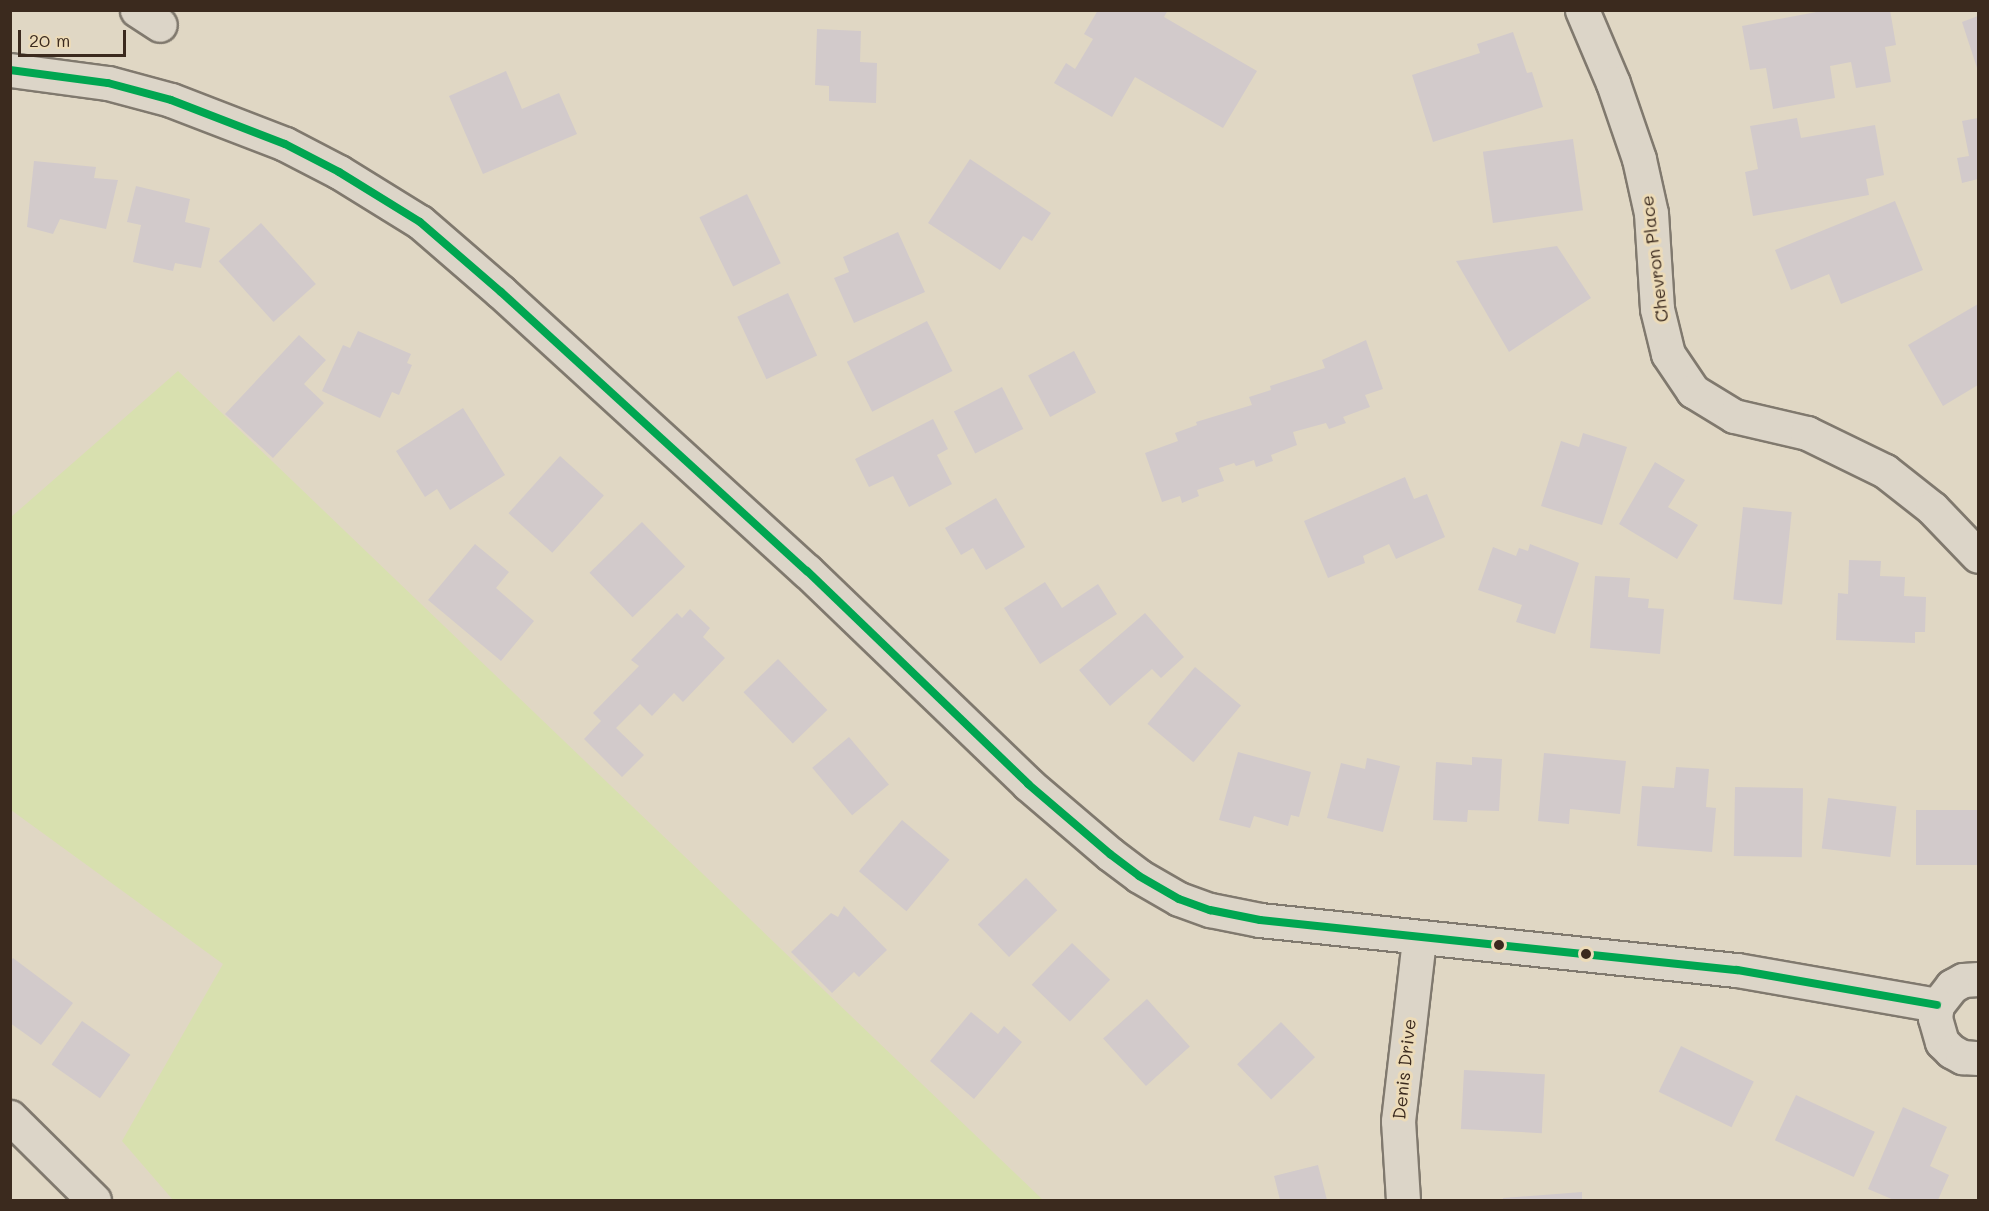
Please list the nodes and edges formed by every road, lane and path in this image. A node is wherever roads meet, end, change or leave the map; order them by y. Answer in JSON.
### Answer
{"nodes":[{"id":1,"x":1581,"y":10,"type":"edge"},
{"id":2,"x":10,"y":70,"type":"edge"},
{"id":3,"x":1978,"y":556,"type":"edge"},
{"id":4,"x":1419,"y":939,"type":"junction"},
{"id":5,"x":1978,"y":979,"type":"edge"},
{"id":6,"x":1937,"y":1005,"type":"junction"},
{"id":7,"x":1978,"y":1058,"type":"edge"},
{"id":8,"x":10,"y":1117,"type":"edge"},
{"id":9,"x":94,"y":1200,"type":"edge"},
{"id":10,"x":1403,"y":1200,"type":"edge"}],
"edges":[{"from":1,"to":3,"type":"street","name":"Chevron Place"},
{"from":2,"to":4,"type":"street"},
{"from":4,"to":6,"type":"street"},
{"from":4,"to":10,"type":"street","name":"Denis Drive"},
{"from":5,"to":6,"type":"street"},
{"from":6,"to":7,"type":"street"},
{"from":8,"to":9,"type":"street"}]}
